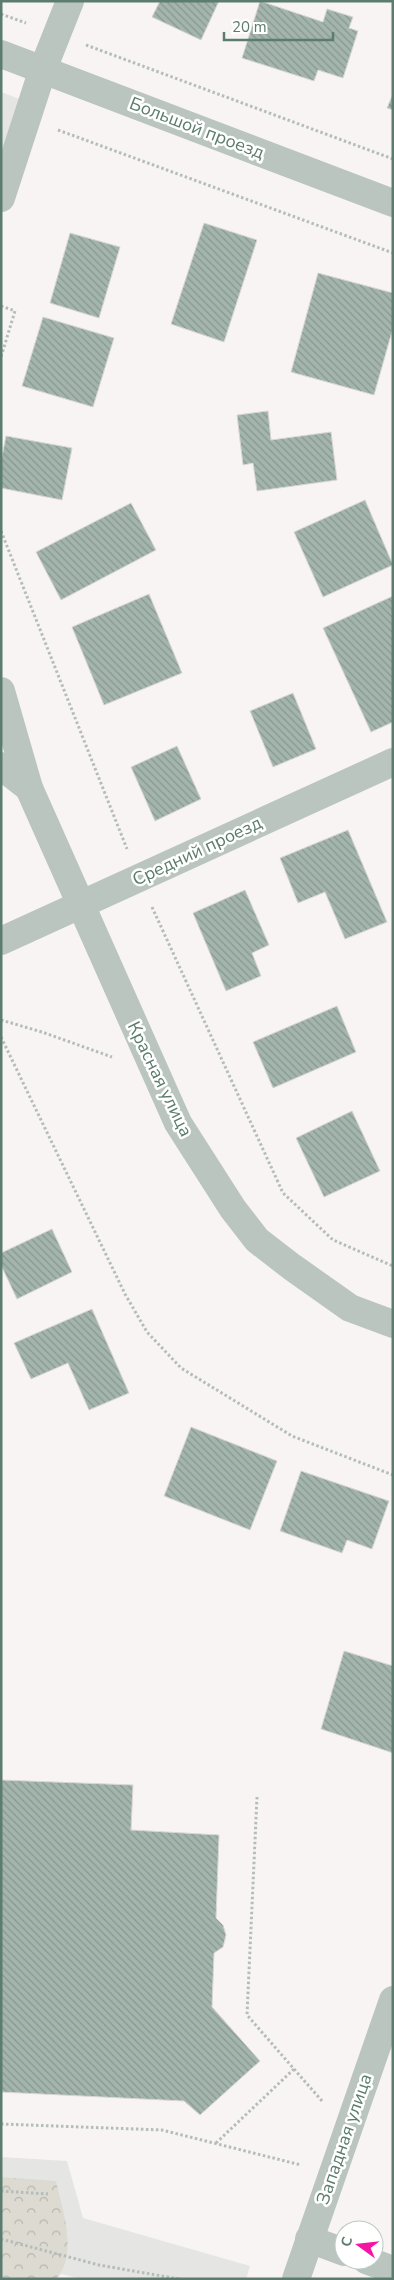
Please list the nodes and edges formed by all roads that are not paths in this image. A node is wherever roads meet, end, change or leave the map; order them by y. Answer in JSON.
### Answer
{"nodes":[{"id":1,"x":70,"y":1,"type":"edge"},
{"id":2,"x":1,"y":54,"type":"edge"},
{"id":3,"x":43,"y":69,"type":"junction"},
{"id":4,"x":1,"y":198,"type":"edge"},
{"id":5,"x":393,"y":203,"type":"edge"},
{"id":6,"x":1,"y":691,"type":"edge"},
{"id":7,"x":393,"y":762,"type":"edge"},
{"id":8,"x":1,"y":766,"type":"edge"},
{"id":9,"x":29,"y":788,"type":"junction"},
{"id":10,"x":80,"y":904,"type":"junction"},
{"id":11,"x":1,"y":941,"type":"edge"},
{"id":12,"x":393,"y":1324,"type":"edge"},
{"id":13,"x":393,"y":2000,"type":"edge"},
{"id":14,"x":309,"y":2240,"type":"junction"},
{"id":15,"x":334,"y":2249,"type":"edge"},
{"id":16,"x":296,"y":2279,"type":"edge"}],
"edges":[{"from":1,"to":3,"type":"street"},
{"from":2,"to":3,"type":"street","name":"Большой проезд"},
{"from":3,"to":4,"type":"street"},
{"from":3,"to":5,"type":"street","name":"Большой проезд"},
{"from":6,"to":9,"type":"street","name":"Красная улица"},
{"from":7,"to":10,"type":"street","name":"Средний проезд"},
{"from":8,"to":9,"type":"street","name":"Красная улица"},
{"from":9,"to":10,"type":"street","name":"Красная улица"},
{"from":10,"to":11,"type":"street","name":"Средний проезд"},
{"from":10,"to":12,"type":"street","name":"Красная улица"},
{"from":13,"to":14,"type":"street","name":"Западная улица"},
{"from":14,"to":15,"type":"street"},
{"from":14,"to":16,"type":"street","name":"Западная улица"}]}
